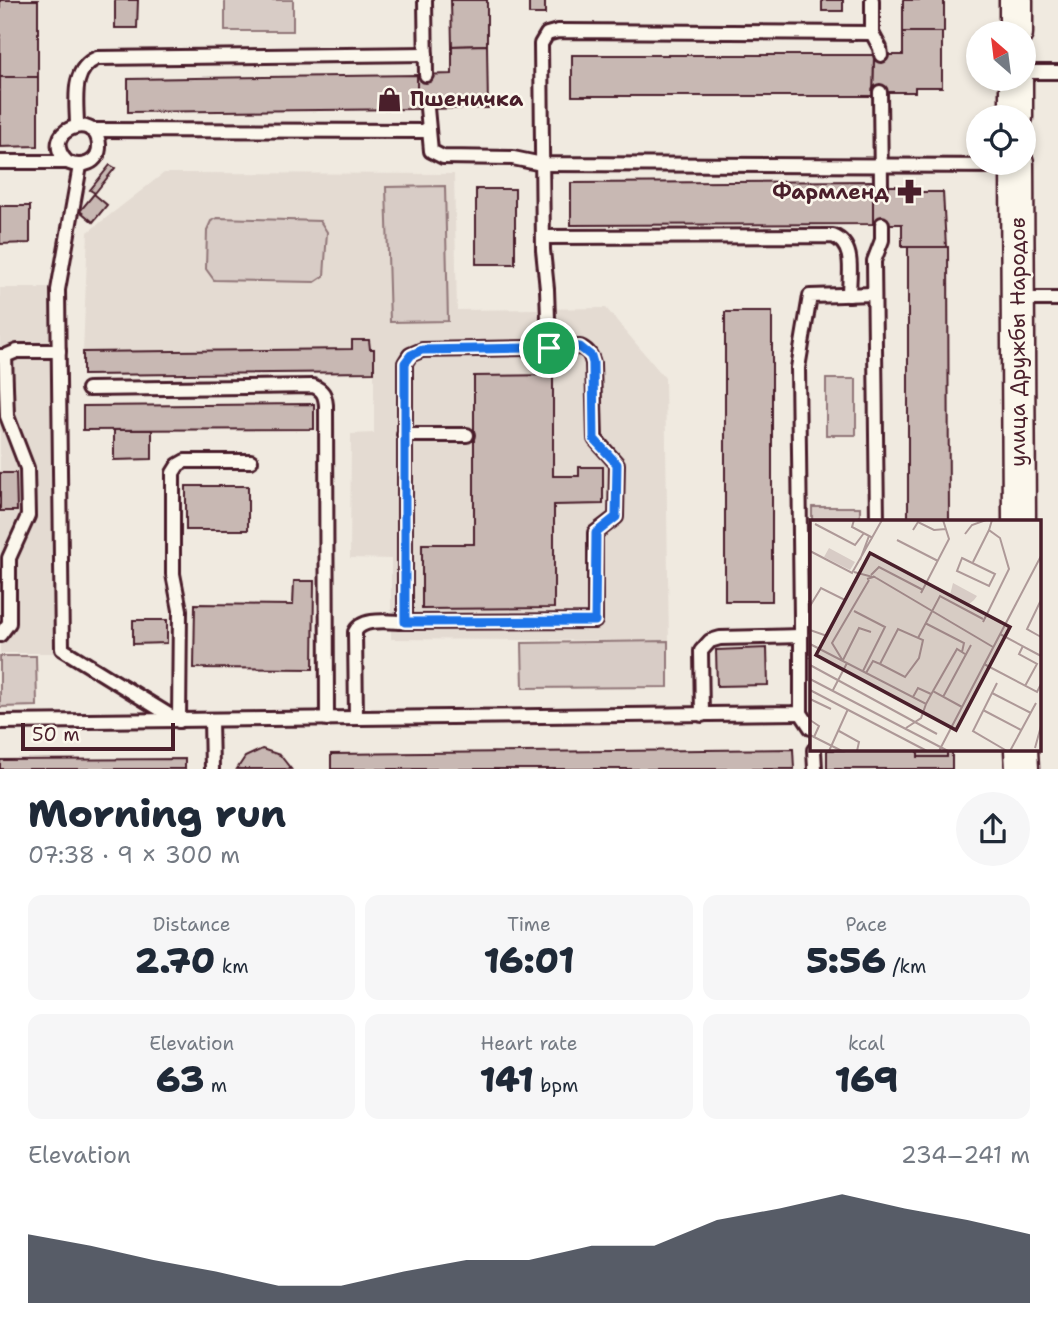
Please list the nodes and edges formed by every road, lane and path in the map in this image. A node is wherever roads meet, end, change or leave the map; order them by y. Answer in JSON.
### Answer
{"nodes":[{"id":1,"x":425,"y":0,"type":"edge"},
{"id":2,"x":872,"y":0,"type":"edge"},
{"id":3,"x":1016,"y":0,"type":"edge"},
{"id":4,"x":1016,"y":21,"type":"edge"},
{"id":5,"x":872,"y":33,"type":"junction"},
{"id":6,"x":426,"y":54,"type":"junction"},
{"id":7,"x":881,"y":55,"type":"dead end"},
{"id":8,"x":1036,"y":72,"type":"edge"},
{"id":9,"x":1058,"y":72,"type":"edge"},
{"id":10,"x":426,"y":75,"type":"dead end"},
{"id":11,"x":880,"y":92,"type":"dead end"},
{"id":12,"x":427,"y":108,"type":"dead end"},
{"id":13,"x":77,"y":126,"type":"junction"},
{"id":14,"x":91,"y":130,"type":"junction"},
{"id":15,"x":120,"y":130,"type":"junction"},
{"id":16,"x":427,"y":131,"type":"junction"},
{"id":17,"x":98,"y":153,"type":"junction"},
{"id":18,"x":0,"y":162,"type":"edge"},
{"id":19,"x":67,"y":162,"type":"junction"},
{"id":20,"x":542,"y":164,"type":"junction"},
{"id":21,"x":966,"y":165,"type":"edge"},
{"id":22,"x":80,"y":166,"type":"junction"},
{"id":23,"x":881,"y":166,"type":"junction"},
{"id":24,"x":1017,"y":175,"type":"edge"},
{"id":25,"x":881,"y":186,"type":"dead end"},
{"id":26,"x":882,"y":224,"type":"dead end"},
{"id":27,"x":543,"y":237,"type":"junction"},
{"id":28,"x":874,"y":294,"type":"junction"},
{"id":29,"x":849,"y":295,"type":"junction"},
{"id":30,"x":1018,"y":299,"type":"junction"},
{"id":31,"x":1058,"y":299,"type":"edge"},
{"id":32,"x":549,"y":348,"type":"junction"},
{"id":33,"x":59,"y":351,"type":"junction"},
{"id":34,"x":2,"y":356,"type":"edge"},
{"id":35,"x":88,"y":389,"type":"dead end"},
{"id":36,"x":404,"y":435,"type":"junction"},
{"id":37,"x":467,"y":435,"type":"dead end"},
{"id":38,"x":251,"y":461,"type":"dead end"},
{"id":39,"x":877,"y":520,"type":"edge"},
{"id":40,"x":1019,"y":520,"type":"edge"},
{"id":41,"x":806,"y":619,"type":"edge"},
{"id":42,"x":405,"y":622,"type":"junction"},
{"id":43,"x":0,"y":635,"type":"edge"},
{"id":44,"x":801,"y":636,"type":"junction"},
{"id":45,"x":800,"y":713,"type":"junction"},
{"id":46,"x":702,"y":715,"type":"junction"},
{"id":47,"x":356,"y":718,"type":"junction"},
{"id":48,"x":327,"y":719,"type":"junction"},
{"id":49,"x":179,"y":720,"type":"junction"},
{"id":50,"x":211,"y":720,"type":"junction"},
{"id":51,"x":0,"y":722,"type":"edge"},
{"id":52,"x":810,"y":727,"type":"edge"},
{"id":53,"x":212,"y":769,"type":"edge"}],
"edges":[{"from":1,"to":6,"type":"lane"},
{"from":2,"to":5,"type":"lane"},
{"from":3,"to":4,"type":"street"},
{"from":5,"to":7,"type":"lane"},
{"from":5,"to":20,"type":"lane"},
{"from":6,"to":10,"type":"lane"},
{"from":6,"to":13,"type":"lane"},
{"from":8,"to":9,"type":"lane"},
{"from":11,"to":23,"type":"lane"},
{"from":12,"to":16,"type":"lane"},
{"from":13,"to":14,"type":"lane"},
{"from":13,"to":19,"type":"lane"},
{"from":14,"to":15,"type":"lane"},
{"from":14,"to":17,"type":"lane"},
{"from":15,"to":16,"type":"lane"},
{"from":15,"to":17,"type":"lane"},
{"from":16,"to":20,"type":"lane"},
{"from":17,"to":22,"type":"lane"},
{"from":18,"to":19,"type":"lane"},
{"from":19,"to":22,"type":"lane"},
{"from":20,"to":23,"type":"lane"},
{"from":20,"to":27,"type":"lane"},
{"from":21,"to":23,"type":"lane"},
{"from":22,"to":33,"type":"lane"},
{"from":23,"to":25,"type":"lane"},
{"from":24,"to":30,"type":"street","name":"улица Дружбы Народов"},
{"from":26,"to":28,"type":"lane"},
{"from":27,"to":29,"type":"lane"},
{"from":27,"to":32,"type":"lane"},
{"from":28,"to":29,"type":"lane"},
{"from":28,"to":39,"type":"lane"},
{"from":29,"to":41,"type":"lane"},
{"from":30,"to":31,"type":"lane"},
{"from":30,"to":40,"type":"street","name":"улица Дружбы Народов"},
{"from":32,"to":36,"type":"lane"},
{"from":32,"to":42,"type":"lane"},
{"from":33,"to":34,"type":"lane"},
{"from":33,"to":49,"type":"lane"},
{"from":34,"to":43,"type":"lane"},
{"from":35,"to":48,"type":"lane"},
{"from":36,"to":37,"type":"lane"},
{"from":36,"to":42,"type":"lane"},
{"from":38,"to":49,"type":"lane"},
{"from":41,"to":44,"type":"lane"},
{"from":42,"to":47,"type":"lane"},
{"from":44,"to":45,"type":"lane"},
{"from":44,"to":46,"type":"lane"},
{"from":45,"to":46,"type":"lane"},
{"from":45,"to":52,"type":"lane"},
{"from":46,"to":47,"type":"lane"},
{"from":47,"to":48,"type":"lane"},
{"from":48,"to":50,"type":"lane"},
{"from":49,"to":50,"type":"lane"},
{"from":49,"to":51,"type":"lane"},
{"from":50,"to":53,"type":"lane"}]}
